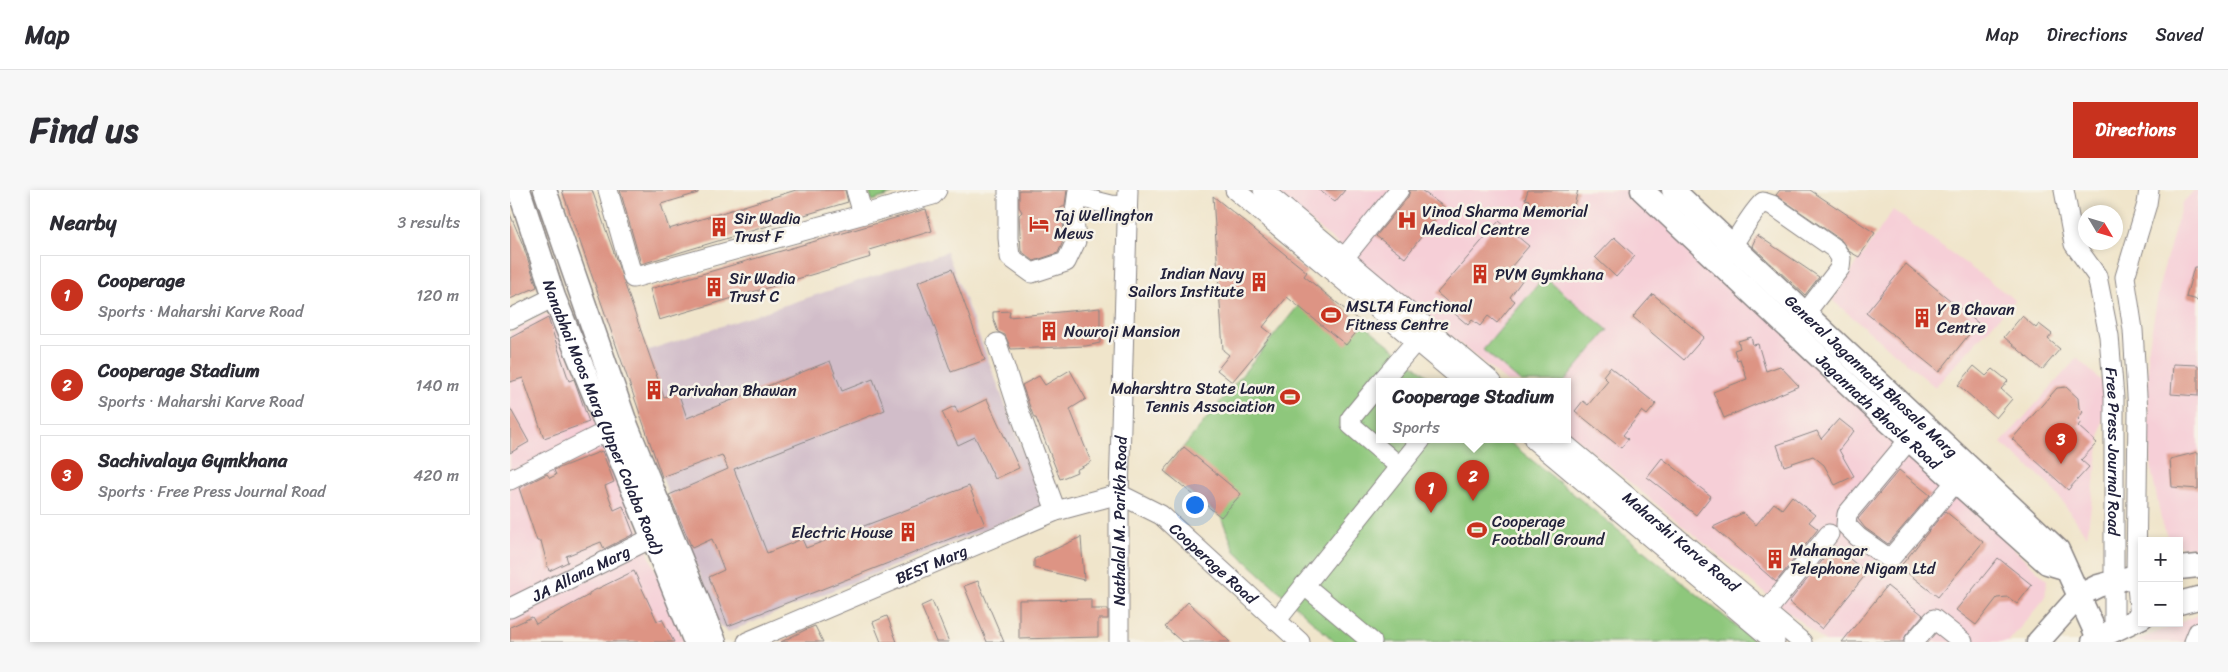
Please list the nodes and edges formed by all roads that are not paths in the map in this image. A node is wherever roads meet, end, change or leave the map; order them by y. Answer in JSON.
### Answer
{"nodes":[{"id":1,"x":519,"y":190,"type":"edge"},
{"id":2,"x":546,"y":190,"type":"edge"},
{"id":3,"x":608,"y":190,"type":"edge"},
{"id":4,"x":856,"y":190,"type":"edge"},
{"id":5,"x":937,"y":190,"type":"edge"},
{"id":6,"x":1008,"y":190,"type":"edge"},
{"id":7,"x":1235,"y":190,"type":"edge"},
{"id":8,"x":1263,"y":190,"type":"edge"},
{"id":9,"x":1399,"y":190,"type":"edge"},
{"id":10,"x":1642,"y":190,"type":"edge"},
{"id":11,"x":1673,"y":190,"type":"edge"},
{"id":12,"x":2064,"y":190,"type":"edge"},
{"id":13,"x":2149,"y":190,"type":"edge"},
{"id":14,"x":1079,"y":194,"type":"edge"},
{"id":15,"x":1128,"y":198,"type":"edge"},
{"id":16,"x":863,"y":214,"type":"junction"},
{"id":17,"x":1725,"y":254,"type":"junction"},
{"id":18,"x":1344,"y":258,"type":"junction"},
{"id":19,"x":2097,"y":276,"type":"junction"},
{"id":20,"x":2125,"y":277,"type":"junction"},
{"id":21,"x":554,"y":297,"type":"junction"},
{"id":22,"x":510,"y":319,"type":"edge"},
{"id":23,"x":1798,"y":322,"type":"junction"},
{"id":24,"x":1416,"y":341,"type":"junction"},
{"id":25,"x":997,"y":343,"type":"dead end"},
{"id":26,"x":1387,"y":378,"type":"edge"},
{"id":27,"x":1460,"y":378,"type":"edge"},
{"id":28,"x":1487,"y":378,"type":"edge"},
{"id":29,"x":1376,"y":391,"type":"edge"},
{"id":30,"x":609,"y":430,"type":"junction"},
{"id":31,"x":1916,"y":432,"type":"junction"},
{"id":32,"x":1418,"y":443,"type":"edge"},
{"id":33,"x":1538,"y":443,"type":"edge"},
{"id":34,"x":1564,"y":443,"type":"edge"},
{"id":35,"x":1399,"y":466,"type":"junction"},
{"id":36,"x":1962,"y":474,"type":"junction"},
{"id":37,"x":510,"y":480,"type":"edge"},
{"id":38,"x":1119,"y":494,"type":"junction"},
{"id":39,"x":1056,"y":511,"type":"junction"},
{"id":40,"x":660,"y":534,"type":"junction"},
{"id":41,"x":1829,"y":534,"type":"dead end"},
{"id":42,"x":2139,"y":537,"type":"edge"},
{"id":43,"x":2198,"y":566,"type":"edge"},
{"id":44,"x":2183,"y":568,"type":"edge"},
{"id":45,"x":2138,"y":575,"type":"edge"},
{"id":46,"x":2112,"y":581,"type":"junction"},
{"id":47,"x":1304,"y":585,"type":"junction"},
{"id":48,"x":2080,"y":595,"type":"junction"},
{"id":49,"x":2198,"y":598,"type":"edge"},
{"id":50,"x":2183,"y":602,"type":"edge"},
{"id":51,"x":510,"y":608,"type":"edge"},
{"id":52,"x":1766,"y":612,"type":"junction"},
{"id":53,"x":2138,"y":618,"type":"edge"},
{"id":54,"x":1276,"y":620,"type":"junction"},
{"id":55,"x":2198,"y":632,"type":"edge"},
{"id":56,"x":2101,"y":636,"type":"edge"},
{"id":57,"x":695,"y":642,"type":"edge"},
{"id":58,"x":715,"y":642,"type":"edge"},
{"id":59,"x":747,"y":642,"type":"edge"},
{"id":60,"x":1120,"y":642,"type":"edge"},
{"id":61,"x":1300,"y":642,"type":"edge"},
{"id":62,"x":1372,"y":642,"type":"edge"},
{"id":63,"x":1776,"y":642,"type":"edge"},
{"id":64,"x":1802,"y":642,"type":"edge"},
{"id":65,"x":1914,"y":642,"type":"edge"},
{"id":66,"x":1963,"y":642,"type":"edge"},
{"id":67,"x":2038,"y":642,"type":"edge"},
{"id":68,"x":2194,"y":642,"type":"edge"}],
"edges":[{"from":1,"to":21,"type":"main road","name":"Nanabhai Moos Marg (Upper Colaba Road)"},
{"from":2,"to":40,"type":"main road","name":"Nanabhai Moos Marg (Upper Colaba Road)"},
{"from":3,"to":16,"type":"street"},
{"from":4,"to":16,"type":"street"},
{"from":5,"to":16,"type":"street"},
{"from":6,"to":14,"type":"street"},
{"from":7,"to":24,"type":"street"},
{"from":8,"to":18,"type":"street"},
{"from":9,"to":18,"type":"street"},
{"from":10,"to":17,"type":"main road","name":"Jagannath Bhosle Road"},
{"from":11,"to":17,"type":"main road"},
{"from":12,"to":19,"type":"street","name":"Free Press Journal Road"},
{"from":13,"to":20,"type":"street","name":"Free Press Journal Road"},
{"from":14,"to":15,"type":"street"},
{"from":15,"to":38,"type":"street","name":"Nathalal M. Parikh Road"},
{"from":17,"to":23,"type":"main road","name":"Jagannath Bhosle Road"},
{"from":17,"to":23,"type":"street"},
{"from":18,"to":28,"type":"street"},
{"from":19,"to":20,"type":"street"},
{"from":19,"to":46,"type":"street","name":"Free Press Journal Road"},
{"from":20,"to":42,"type":"street","name":"Free Press Journal Road"},
{"from":21,"to":22,"type":"street"},
{"from":21,"to":30,"type":"main road","name":"Nanabhai Moos Marg (Upper Colaba Road)"},
{"from":23,"to":31,"type":"main road","name":"Jagannath Bhosle Road"},
{"from":24,"to":26,"type":"street"},
{"from":24,"to":27,"type":"street"},
{"from":25,"to":39,"type":"street"},
{"from":29,"to":35,"type":"street"},
{"from":30,"to":37,"type":"street"},
{"from":30,"to":40,"type":"main road","name":"Nanabhai Moos Marg (Upper Colaba Road)"},
{"from":31,"to":36,"type":"main road","name":"Jagannath Bhosle Road"},
{"from":31,"to":36,"type":"street"},
{"from":32,"to":35,"type":"street"},
{"from":33,"to":63,"type":"street","name":"Maharshi Karve Road"},
{"from":34,"to":52,"type":"street","name":"Maharshi Karve Road"},
{"from":35,"to":47,"type":"street"},
{"from":36,"to":48,"type":"main road","name":"Jagannath Bhosle Road"},
{"from":38,"to":39,"type":"street","name":"BEST Marg"},
{"from":38,"to":54,"type":"street","name":"Cooperage Road"},
{"from":38,"to":60,"type":"street","name":"Nathalal M. Parikh Road"},
{"from":39,"to":59,"type":"street","name":"BEST Marg"},
{"from":40,"to":51,"type":"street","name":"JA Allana Marg"},
{"from":40,"to":57,"type":"main road","name":"Nanabhai Moos Marg (Upper Colaba Road)"},
{"from":40,"to":58,"type":"main road","name":"Nanabhai Moos Marg (Upper Colaba Road)"},
{"from":41,"to":52,"type":"street"},
{"from":43,"to":44,"type":"main road"},
{"from":45,"to":46,"type":"main road"},
{"from":46,"to":48,"type":"main road"},
{"from":46,"to":56,"type":"street","name":"Free Press Journal Road"},
{"from":47,"to":54,"type":"street"},
{"from":47,"to":62,"type":"street"},
{"from":48,"to":56,"type":"main road","name":"Jagannath Bhosle Road"},
{"from":48,"to":67,"type":"main road"},
{"from":49,"to":50,"type":"main road"},
{"from":52,"to":64,"type":"street","name":"Maharshi Karve Road"},
{"from":53,"to":56,"type":"main road"},
{"from":54,"to":61,"type":"street","name":"Cooperage Road"},
{"from":55,"to":68,"type":"street"},
{"from":65,"to":66,"type":"street"}]}
